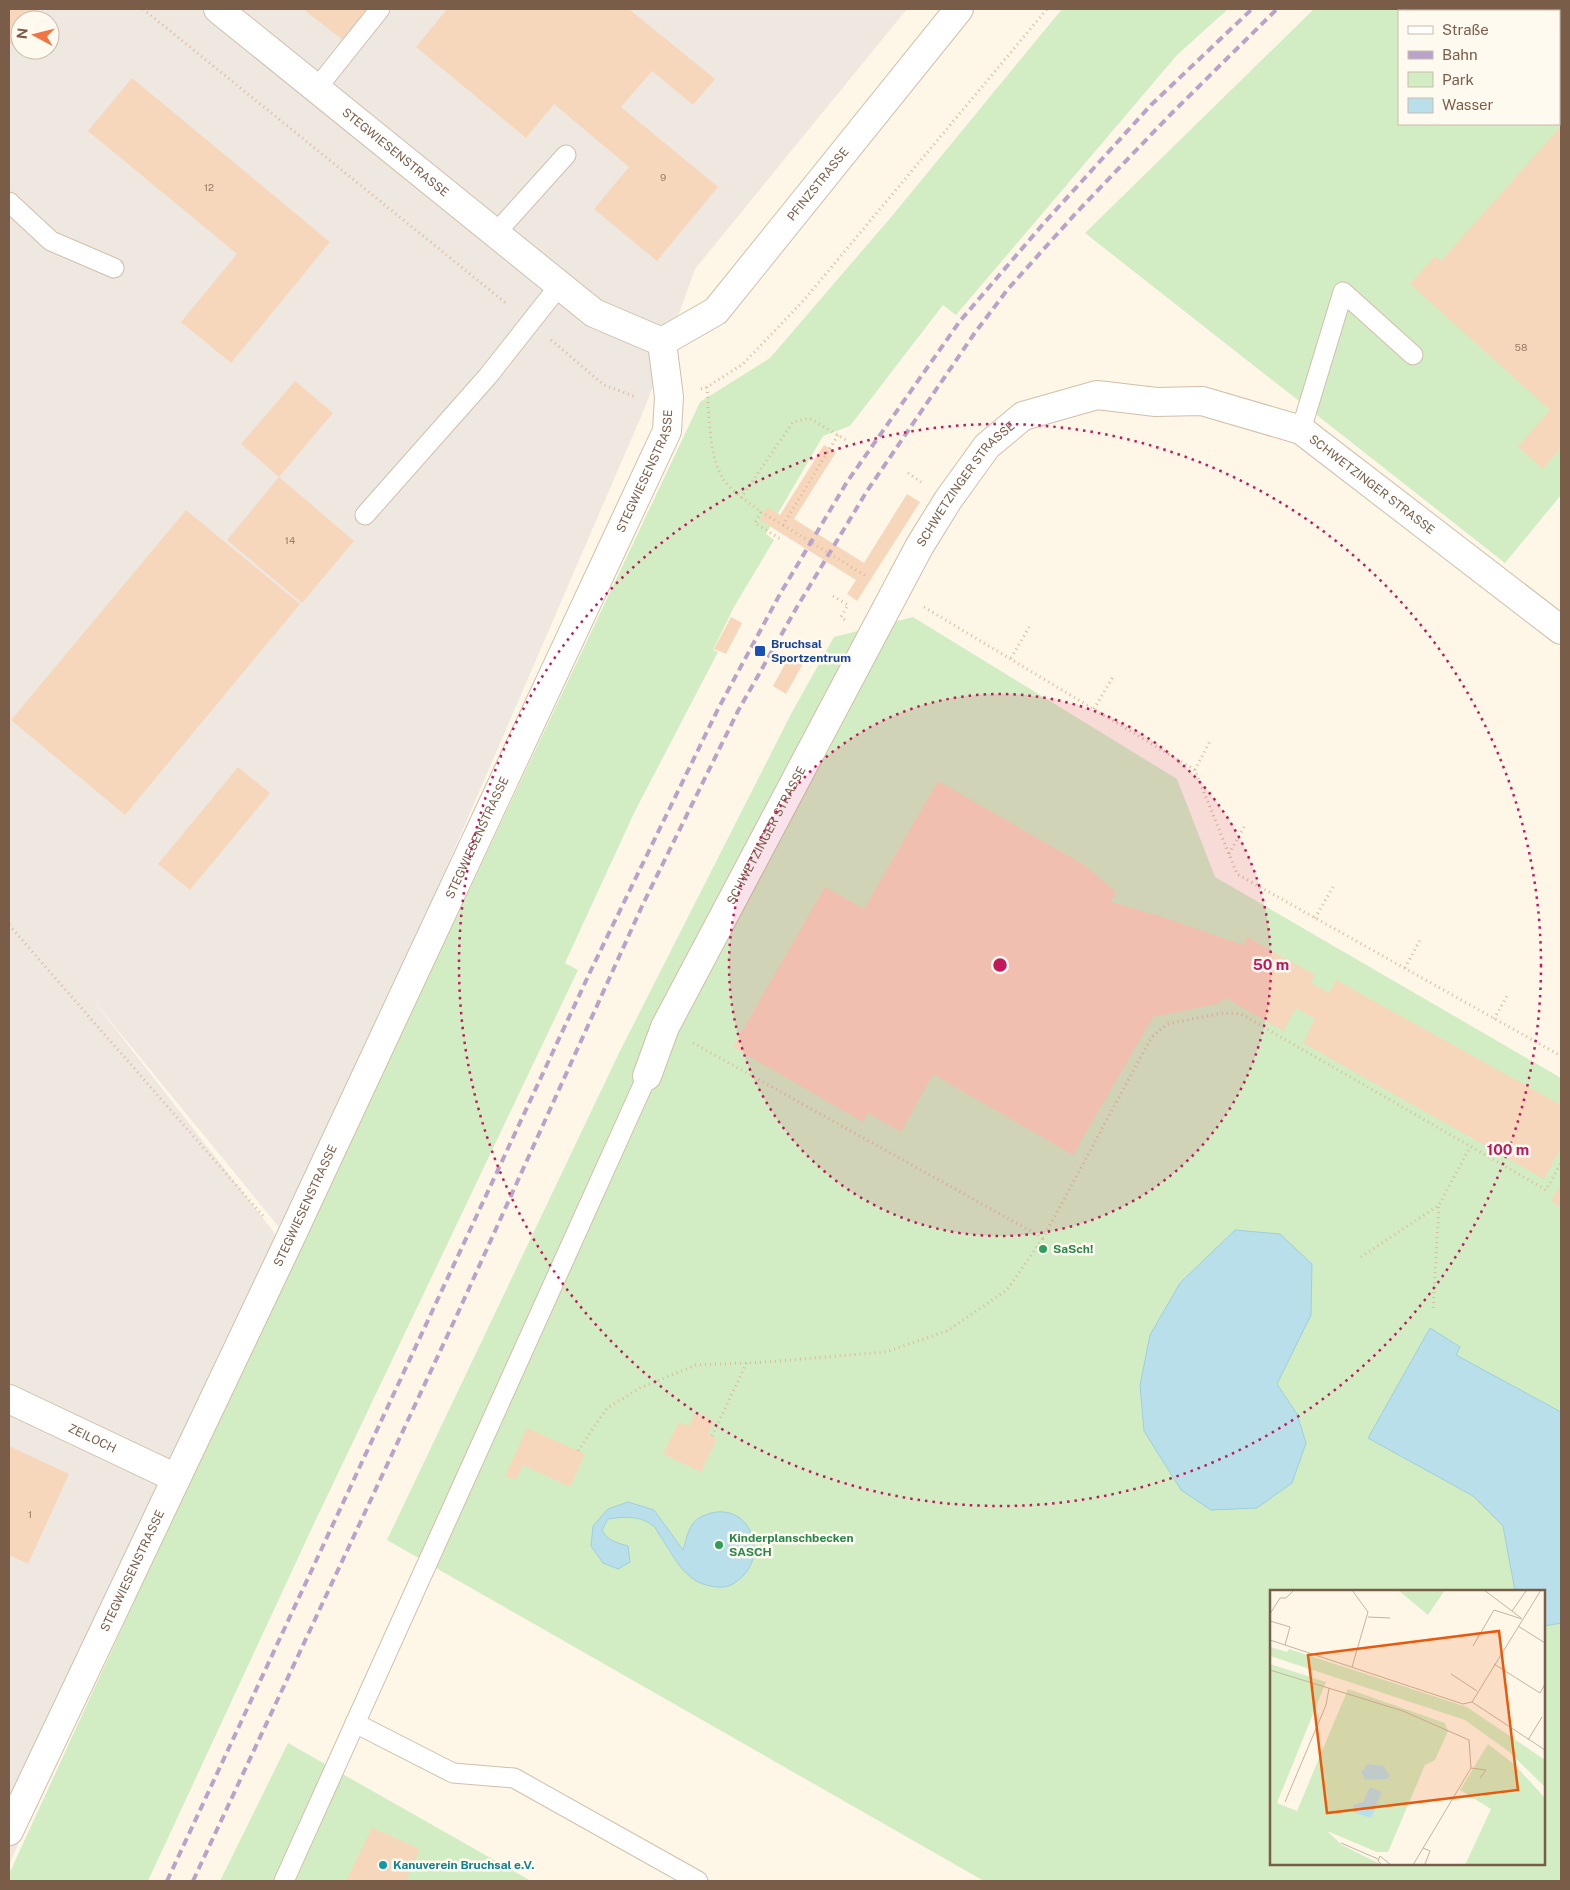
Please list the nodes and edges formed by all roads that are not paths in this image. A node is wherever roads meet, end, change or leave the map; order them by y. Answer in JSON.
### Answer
{"nodes":[{"id":1,"x":218,"y":9,"type":"edge"},
{"id":2,"x":380,"y":9,"type":"edge"},
{"id":3,"x":959,"y":9,"type":"edge"},
{"id":4,"x":317,"y":88,"type":"junction"},
{"id":5,"x":566,"y":155,"type":"dead end"},
{"id":6,"x":9,"y":202,"type":"edge"},
{"id":7,"x":495,"y":234,"type":"junction"},
{"id":8,"x":114,"y":268,"type":"dead end"},
{"id":9,"x":559,"y":286,"type":"junction"},
{"id":10,"x":662,"y":342,"type":"junction"},
{"id":11,"x":1413,"y":355,"type":"dead end"},
{"id":12,"x":1301,"y":430,"type":"junction"},
{"id":13,"x":365,"y":514,"type":"dead end"},
{"id":14,"x":1561,"y":630,"type":"edge"},
{"id":15,"x":647,"y":1076,"type":"joint"},
{"id":16,"x":9,"y":1399,"type":"edge"},
{"id":17,"x":176,"y":1478,"type":"junction"},
{"id":18,"x":355,"y":1723,"type":"junction"},
{"id":19,"x":9,"y":1831,"type":"edge"},
{"id":20,"x":284,"y":1881,"type":"edge"},
{"id":21,"x":698,"y":1881,"type":"edge"}],
"edges":[{"from":1,"to":4,"type":"street","name":"STEGWIESENSTRASSE"},
{"from":2,"to":4,"type":"lane"},
{"from":3,"to":10,"type":"street","name":"PFINZSTRASSE"},
{"from":4,"to":7,"type":"street","name":"STEGWIESENSTRASSE"},
{"from":5,"to":7,"type":"lane"},
{"from":6,"to":8,"type":"lane"},
{"from":7,"to":9,"type":"street","name":"STEGWIESENSTRASSE"},
{"from":9,"to":10,"type":"street","name":"STEGWIESENSTRASSE"},
{"from":9,"to":13,"type":"lane"},
{"from":10,"to":17,"type":"street","name":"STEGWIESENSTRASSE"},
{"from":11,"to":12,"type":"lane"},
{"from":12,"to":14,"type":"street","name":"SCHWETZINGER STRASSE"},
{"from":12,"to":15,"type":"street","name":"SCHWETZINGER STRASSE"},
{"from":15,"to":18,"type":"lane"},
{"from":16,"to":17,"type":"street","name":"ZEILOCH"},
{"from":17,"to":19,"type":"street","name":"STEGWIESENSTRASSE"},
{"from":18,"to":20,"type":"lane"},
{"from":18,"to":21,"type":"lane"}]}
